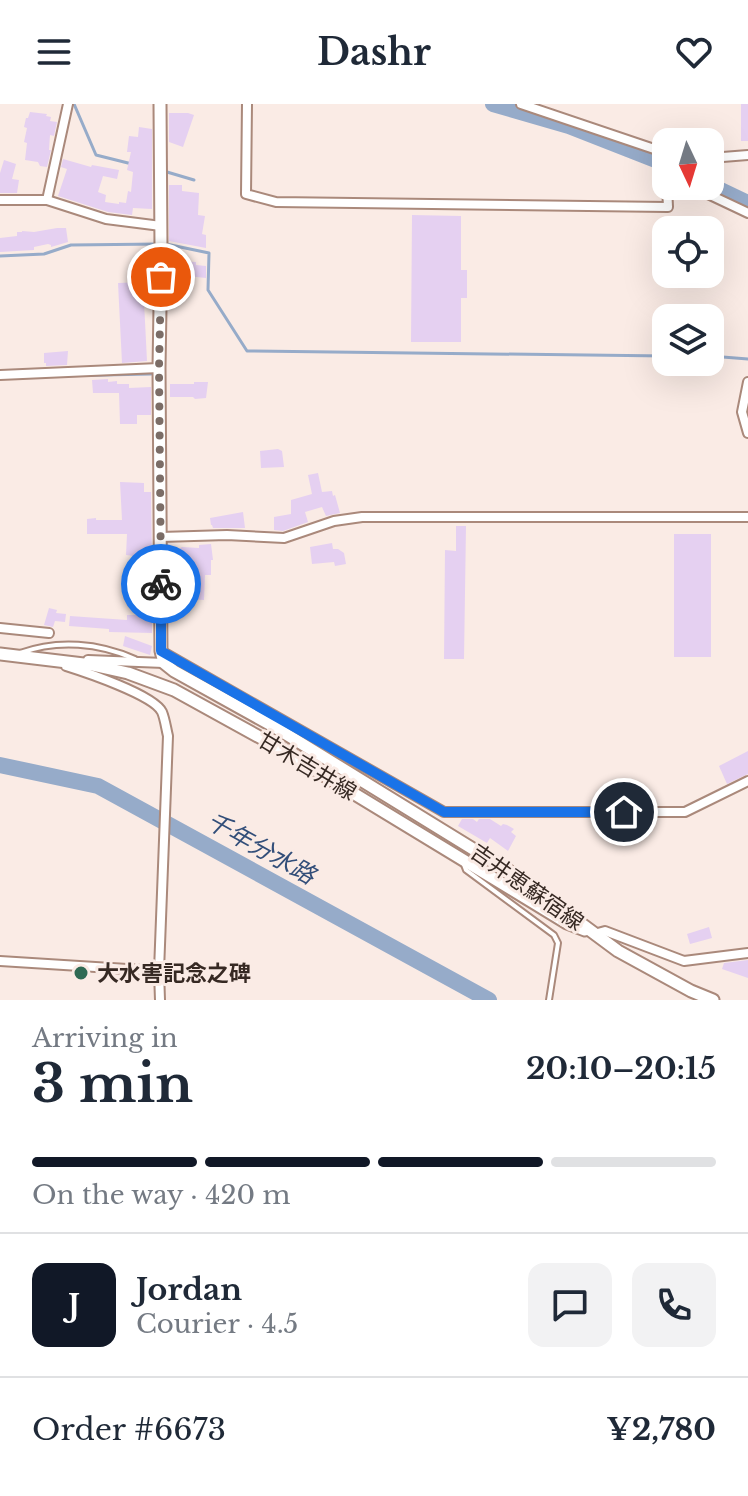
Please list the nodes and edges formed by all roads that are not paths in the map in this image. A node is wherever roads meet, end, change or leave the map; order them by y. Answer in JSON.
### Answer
{"nodes":[{"id":1,"x":68,"y":104,"type":"edge"},
{"id":2,"x":160,"y":104,"type":"edge"},
{"id":3,"x":247,"y":104,"type":"edge"},
{"id":4,"x":521,"y":104,"type":"edge"},
{"id":5,"x":652,"y":148,"type":"edge"},
{"id":6,"x":748,"y":155,"type":"edge"},
{"id":7,"x":724,"y":157,"type":"edge"},
{"id":8,"x":0,"y":200,"type":"edge"},
{"id":9,"x":47,"y":200,"type":"junction"},
{"id":10,"x":668,"y":200,"type":"edge"},
{"id":11,"x":721,"y":200,"type":"edge"},
{"id":12,"x":748,"y":213,"type":"edge"},
{"id":13,"x":161,"y":226,"type":"junction"},
{"id":14,"x":159,"y":368,"type":"junction"},
{"id":15,"x":0,"y":375,"type":"edge"},
{"id":16,"x":748,"y":382,"type":"edge"},
{"id":17,"x":748,"y":433,"type":"edge"},
{"id":18,"x":748,"y":517,"type":"edge"},
{"id":19,"x":161,"y":537,"type":"junction"},
{"id":20,"x":0,"y":628,"type":"edge"},
{"id":21,"x":49,"y":633,"type":"dead end"},
{"id":22,"x":6,"y":655,"type":"edge"},
{"id":23,"x":163,"y":657,"type":"junction"},
{"id":24,"x":47,"y":659,"type":"junction"},
{"id":25,"x":141,"y":662,"type":"junction"},
{"id":26,"x":748,"y":781,"type":"edge"},
{"id":27,"x":463,"y":860,"type":"junction"},
{"id":28,"x":594,"y":934,"type":"junction"},
{"id":29,"x":748,"y":953,"type":"edge"},
{"id":30,"x":0,"y":961,"type":"edge"},
{"id":31,"x":159,"y":971,"type":"junction"},
{"id":32,"x":160,"y":1000,"type":"edge"},
{"id":33,"x":549,"y":1000,"type":"edge"},
{"id":34,"x":713,"y":1000,"type":"edge"}],
"edges":[{"from":1,"to":9,"type":"street"},
{"from":2,"to":13,"type":"main road"},
{"from":3,"to":10,"type":"street"},
{"from":4,"to":5,"type":"street"},
{"from":6,"to":7,"type":"street"},
{"from":8,"to":9,"type":"street"},
{"from":9,"to":13,"type":"street"},
{"from":11,"to":12,"type":"street"},
{"from":13,"to":14,"type":"main road"},
{"from":14,"to":15,"type":"street"},
{"from":14,"to":19,"type":"main road"},
{"from":16,"to":17,"type":"street"},
{"from":18,"to":19,"type":"street"},
{"from":19,"to":23,"type":"main road"},
{"from":20,"to":21,"type":"street"},
{"from":22,"to":24,"type":"main road","name":"甘木吉井線"},
{"from":22,"to":25,"type":"lane"},
{"from":23,"to":25,"type":"street"},
{"from":23,"to":26,"type":"street"},
{"from":23,"to":28,"type":"main road","name":"吉井恵蘇宿線"},
{"from":24,"to":25,"type":"street"},
{"from":24,"to":27,"type":"main road","name":"甘木吉井線"},
{"from":24,"to":31,"type":"street"},
{"from":27,"to":28,"type":"main road","name":"甘木吉井線"},
{"from":27,"to":33,"type":"lane"},
{"from":28,"to":29,"type":"street"},
{"from":28,"to":34,"type":"main road","name":"吉井恵蘇宿線"},
{"from":30,"to":31,"type":"street"},
{"from":31,"to":32,"type":"street"}]}
